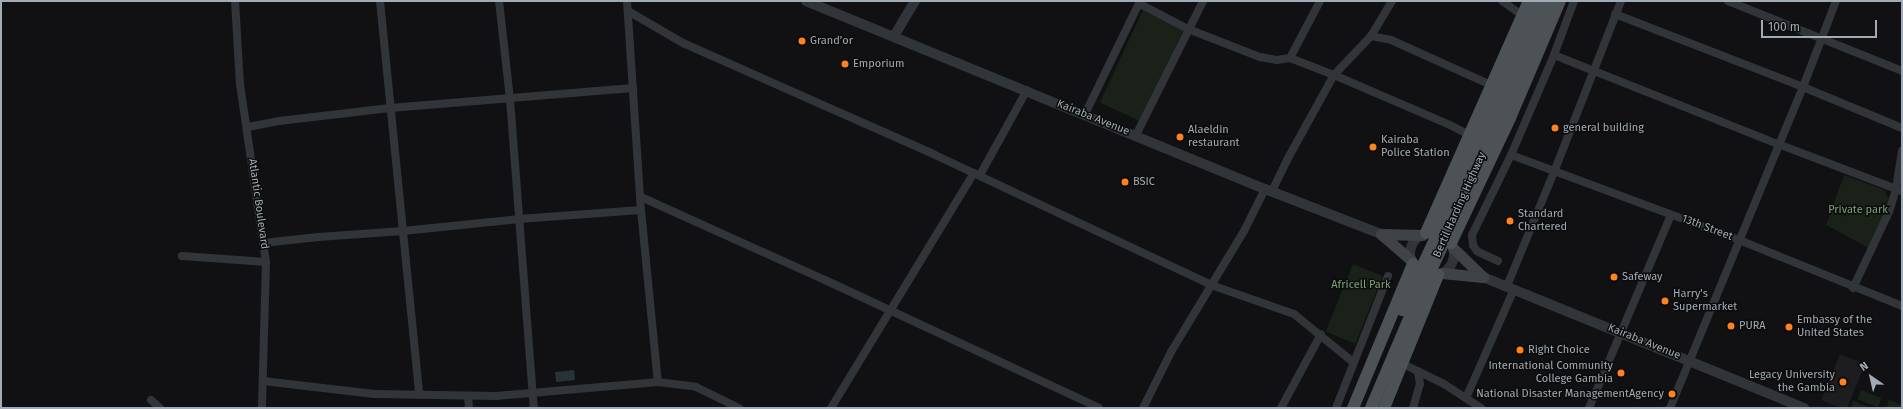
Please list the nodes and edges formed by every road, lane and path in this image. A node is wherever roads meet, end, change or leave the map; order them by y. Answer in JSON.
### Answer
{"nodes":[{"id":1,"x":235,"y":1,"type":"edge"},
{"id":2,"x":380,"y":1,"type":"edge"},
{"id":3,"x":499,"y":1,"type":"edge"},
{"id":4,"x":627,"y":1,"type":"edge"},
{"id":5,"x":806,"y":1,"type":"edge"},
{"id":6,"x":915,"y":1,"type":"edge"},
{"id":7,"x":1203,"y":1,"type":"edge"},
{"id":8,"x":1320,"y":1,"type":"edge"},
{"id":9,"x":1392,"y":1,"type":"edge"},
{"id":10,"x":1502,"y":1,"type":"edge"},
{"id":11,"x":1529,"y":1,"type":"edge"},
{"id":12,"x":1538,"y":1,"type":"edge"},
{"id":13,"x":1549,"y":1,"type":"edge"},
{"id":14,"x":1560,"y":1,"type":"edge"},
{"id":15,"x":1574,"y":1,"type":"edge"},
{"id":16,"x":1621,"y":1,"type":"edge"},
{"id":17,"x":1728,"y":1,"type":"edge"},
{"id":18,"x":1836,"y":1,"type":"edge"},
{"id":19,"x":1140,"y":3,"type":"edge"},
{"id":20,"x":628,"y":11,"type":"junction"},
{"id":21,"x":1615,"y":14,"type":"junction"},
{"id":22,"x":1522,"y":15,"type":"junction"},
{"id":23,"x":1188,"y":29,"type":"junction"},
{"id":24,"x":894,"y":36,"type":"junction"},
{"id":25,"x":1371,"y":36,"type":"junction"},
{"id":26,"x":1821,"y":38,"type":"junction"},
{"id":27,"x":1554,"y":55,"type":"junction"},
{"id":28,"x":1290,"y":58,"type":"junction"},
{"id":29,"x":1593,"y":69,"type":"junction"},
{"id":30,"x":1902,"y":71,"type":"edge"},
{"id":31,"x":1334,"y":74,"type":"junction"},
{"id":32,"x":1491,"y":84,"type":"junction"},
{"id":33,"x":1803,"y":87,"type":"junction"},
{"id":34,"x":633,"y":88,"type":"junction"},
{"id":35,"x":1027,"y":90,"type":"junction"},
{"id":36,"x":510,"y":99,"type":"junction"},
{"id":37,"x":390,"y":108,"type":"junction"},
{"id":38,"x":1086,"y":114,"type":"junction"},
{"id":39,"x":248,"y":127,"type":"junction"},
{"id":40,"x":1902,"y":128,"type":"edge"},
{"id":41,"x":1136,"y":135,"type":"junction"},
{"id":42,"x":1470,"y":135,"type":"junction"},
{"id":43,"x":1778,"y":144,"type":"junction"},
{"id":44,"x":1902,"y":150,"type":"edge"},
{"id":45,"x":1511,"y":155,"type":"junction"},
{"id":46,"x":1554,"y":172,"type":"junction"},
{"id":47,"x":977,"y":174,"type":"junction"},
{"id":48,"x":1268,"y":190,"type":"junction"},
{"id":49,"x":1899,"y":190,"type":"edge"},
{"id":50,"x":641,"y":197,"type":"junction"},
{"id":51,"x":641,"y":210,"type":"junction"},
{"id":52,"x":1670,"y":214,"type":"junction"},
{"id":53,"x":519,"y":219,"type":"junction"},
{"id":54,"x":403,"y":232,"type":"junction"},
{"id":55,"x":1381,"y":234,"type":"junction"},
{"id":56,"x":1424,"y":234,"type":"junction"},
{"id":57,"x":1739,"y":240,"type":"junction"},
{"id":58,"x":263,"y":243,"type":"junction"},
{"id":59,"x":1452,"y":245,"type":"junction"},
{"id":60,"x":182,"y":256,"type":"dead end"},
{"id":61,"x":1498,"y":261,"type":"dead end"},
{"id":62,"x":266,"y":262,"type":"junction"},
{"id":63,"x":1412,"y":262,"type":"junction"},
{"id":64,"x":1440,"y":274,"type":"junction"},
{"id":65,"x":1388,"y":276,"type":"dead end"},
{"id":66,"x":1483,"y":277,"type":"junction"},
{"id":67,"x":1212,"y":285,"type":"junction"},
{"id":68,"x":1510,"y":287,"type":"junction"},
{"id":69,"x":1853,"y":288,"type":"junction"},
{"id":70,"x":1902,"y":306,"type":"edge"},
{"id":71,"x":889,"y":310,"type":"junction"},
{"id":72,"x":1620,"y":332,"type":"junction"},
{"id":73,"x":1321,"y":334,"type":"junction"},
{"id":74,"x":1354,"y":362,"type":"junction"},
{"id":75,"x":1690,"y":362,"type":"junction"},
{"id":76,"x":1403,"y":364,"type":"junction"},
{"id":77,"x":1418,"y":371,"type":"junction"},
{"id":78,"x":263,"y":381,"type":"junction"},
{"id":79,"x":658,"y":382,"type":"junction"},
{"id":80,"x":533,"y":392,"type":"junction"},
{"id":81,"x":419,"y":395,"type":"junction"},
{"id":82,"x":468,"y":396,"type":"junction"},
{"id":83,"x":1466,"y":398,"type":"junction"},
{"id":84,"x":151,"y":400,"type":"dead end"},
{"id":85,"x":160,"y":408,"type":"edge"},
{"id":86,"x":262,"y":408,"type":"edge"},
{"id":87,"x":469,"y":408,"type":"edge"},
{"id":88,"x":534,"y":408,"type":"edge"},
{"id":89,"x":739,"y":408,"type":"edge"},
{"id":90,"x":831,"y":408,"type":"edge"},
{"id":91,"x":1098,"y":408,"type":"edge"},
{"id":92,"x":1143,"y":408,"type":"edge"},
{"id":93,"x":1281,"y":408,"type":"edge"},
{"id":94,"x":1336,"y":408,"type":"edge"},
{"id":95,"x":1353,"y":408,"type":"edge"},
{"id":96,"x":1361,"y":408,"type":"edge"},
{"id":97,"x":1371,"y":408,"type":"edge"},
{"id":98,"x":1384,"y":408,"type":"edge"},
{"id":99,"x":1413,"y":408,"type":"edge"},
{"id":100,"x":1480,"y":408,"type":"edge"},
{"id":101,"x":1590,"y":408,"type":"edge"},
{"id":102,"x":1670,"y":408,"type":"edge"},
{"id":103,"x":1804,"y":408,"type":"edge"}],
"edges":[{"from":1,"to":39,"type":"street","name":"Atlantic Boulevard"},
{"from":2,"to":37,"type":"street"},
{"from":3,"to":36,"type":"street"},
{"from":4,"to":20,"type":"street"},
{"from":5,"to":24,"type":"street","name":"Kairaba Avenue"},
{"from":6,"to":24,"type":"street"},
{"from":7,"to":23,"type":"street"},
{"from":8,"to":28,"type":"street"},
{"from":9,"to":25,"type":"street"},
{"from":10,"to":22,"type":"street"},
{"from":11,"to":22,"type":"main road"},
{"from":12,"to":96,"type":"main road","name":"Bertil Harding Highway","bridge":true},
{"from":13,"to":97,"type":"main road","name":"Bertil Harding Highway","bridge":true},
{"from":14,"to":59,"type":"main road"},
{"from":15,"to":27,"type":"street"},
{"from":16,"to":21,"type":"street"},
{"from":17,"to":26,"type":"street"},
{"from":18,"to":26,"type":"street"},
{"from":19,"to":23,"type":"street"},
{"from":19,"to":38,"type":"street"},
{"from":20,"to":34,"type":"street"},
{"from":20,"to":47,"type":"street"},
{"from":21,"to":29,"type":"street"},
{"from":21,"to":33,"type":"street"},
{"from":22,"to":32,"type":"main road"},
{"from":23,"to":28,"type":"street"},
{"from":23,"to":41,"type":"street"},
{"from":24,"to":35,"type":"street","name":"Kairaba Avenue"},
{"from":25,"to":31,"type":"street"},
{"from":25,"to":32,"type":"street"},
{"from":26,"to":30,"type":"street"},
{"from":26,"to":33,"type":"street"},
{"from":27,"to":29,"type":"street"},
{"from":27,"to":45,"type":"street"},
{"from":28,"to":31,"type":"street"},
{"from":29,"to":43,"type":"street"},
{"from":29,"to":46,"type":"street"},
{"from":31,"to":42,"type":"street"},
{"from":31,"to":48,"type":"street"},
{"from":32,"to":42,"type":"main road"},
{"from":33,"to":40,"type":"street"},
{"from":33,"to":43,"type":"street"},
{"from":34,"to":36,"type":"street"},
{"from":34,"to":50,"type":"street"},
{"from":35,"to":38,"type":"street","name":"Kairaba Avenue"},
{"from":35,"to":47,"type":"street"},
{"from":36,"to":37,"type":"street"},
{"from":36,"to":53,"type":"street"},
{"from":37,"to":39,"type":"street"},
{"from":37,"to":54,"type":"street"},
{"from":38,"to":41,"type":"street","name":"Kairaba Avenue"},
{"from":39,"to":58,"type":"street","name":"Atlantic Boulevard"},
{"from":41,"to":48,"type":"street","name":"Kairaba Avenue"},
{"from":42,"to":56,"type":"main road"},
{"from":43,"to":49,"type":"street"},
{"from":43,"to":57,"type":"street"},
{"from":44,"to":49,"type":"street"},
{"from":45,"to":46,"type":"street","name":"13th Street"},
{"from":45,"to":61,"type":"street"},
{"from":46,"to":52,"type":"street","name":"13th Street"},
{"from":46,"to":68,"type":"street"},
{"from":47,"to":67,"type":"street"},
{"from":47,"to":71,"type":"street"},
{"from":48,"to":55,"type":"street","name":"Kairaba Avenue"},
{"from":48,"to":67,"type":"street"},
{"from":49,"to":69,"type":"street"},
{"from":50,"to":51,"type":"street"},
{"from":50,"to":71,"type":"street"},
{"from":51,"to":53,"type":"street"},
{"from":51,"to":79,"type":"street"},
{"from":52,"to":57,"type":"street","name":"13th Street"},
{"from":52,"to":72,"type":"street"},
{"from":53,"to":54,"type":"street"},
{"from":53,"to":80,"type":"street"},
{"from":54,"to":58,"type":"street"},
{"from":54,"to":81,"type":"street"},
{"from":55,"to":56,"type":"main road"},
{"from":55,"to":63,"type":"main road"},
{"from":56,"to":59,"type":"street"},
{"from":56,"to":63,"type":"street"},
{"from":57,"to":69,"type":"street","name":"13th Street"},
{"from":57,"to":75,"type":"street"},
{"from":58,"to":62,"type":"street","name":"Atlantic Boulevard"},
{"from":59,"to":64,"type":"street"},
{"from":59,"to":66,"type":"main road"},
{"from":60,"to":62,"type":"street"},
{"from":62,"to":78,"type":"street","name":"Atlantic Boulevard"},
{"from":63,"to":64,"type":"street"},
{"from":63,"to":95,"type":"main road"},
{"from":64,"to":66,"type":"main road"},
{"from":64,"to":76,"type":"main road"},
{"from":65,"to":74,"type":"street"},
{"from":66,"to":68,"type":"street","name":"Kairaba Avenue"},
{"from":67,"to":73,"type":"street"},
{"from":67,"to":92,"type":"street"},
{"from":68,"to":72,"type":"street","name":"Kairaba Avenue"},
{"from":68,"to":83,"type":"street"},
{"from":69,"to":70,"type":"street","name":"13th Street"},
{"from":71,"to":90,"type":"street"},
{"from":71,"to":91,"type":"street"},
{"from":72,"to":75,"type":"street","name":"Kairaba Avenue"},
{"from":72,"to":101,"type":"street"},
{"from":73,"to":74,"type":"street"},
{"from":73,"to":93,"type":"street"},
{"from":74,"to":94,"type":"street"},
{"from":75,"to":102,"type":"street"},
{"from":75,"to":103,"type":"street","name":"Kairaba Avenue"},
{"from":76,"to":77,"type":"street"},
{"from":76,"to":98,"type":"main road"},
{"from":77,"to":83,"type":"street"},
{"from":77,"to":99,"type":"street"},
{"from":78,"to":81,"type":"street"},
{"from":78,"to":86,"type":"street","name":"Atlantic Boulevard"},
{"from":79,"to":80,"type":"street"},
{"from":79,"to":89,"type":"street"},
{"from":80,"to":82,"type":"street"},
{"from":80,"to":88,"type":"street"},
{"from":81,"to":82,"type":"street"},
{"from":82,"to":87,"type":"street"},
{"from":83,"to":100,"type":"street"},
{"from":84,"to":85,"type":"street"}]}
